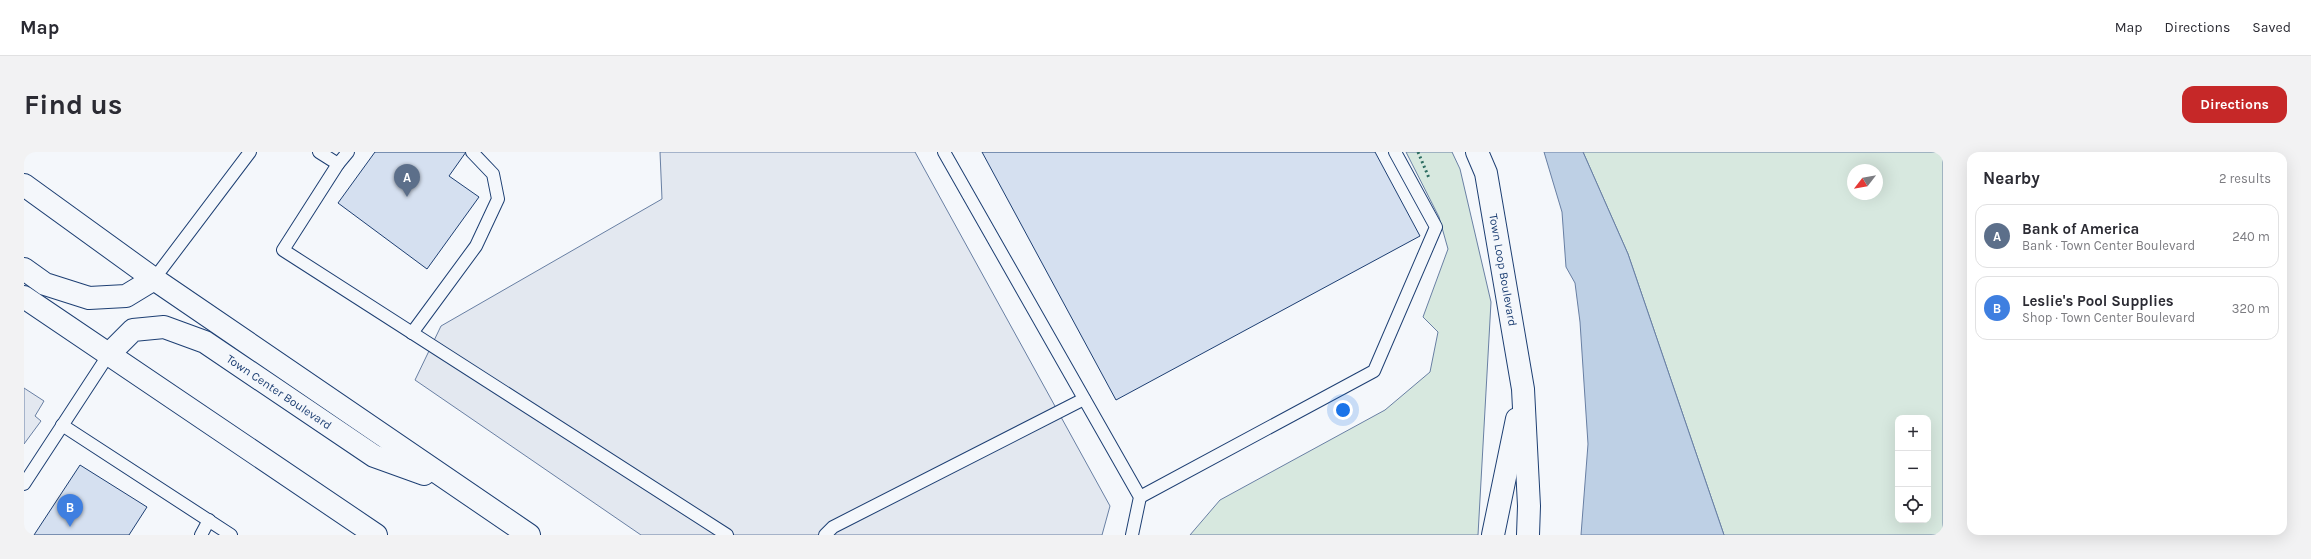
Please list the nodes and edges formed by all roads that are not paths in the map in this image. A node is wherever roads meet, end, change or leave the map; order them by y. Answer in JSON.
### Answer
{"nodes":[{"id":1,"x":250,"y":152,"type":"edge"},
{"id":2,"x":319,"y":152,"type":"edge"},
{"id":3,"x":348,"y":152,"type":"edge"},
{"id":4,"x":472,"y":152,"type":"edge"},
{"id":5,"x":944,"y":152,"type":"edge"},
{"id":6,"x":1396,"y":152,"type":"edge"},
{"id":7,"x":1477,"y":152,"type":"edge"},
{"id":8,"x":338,"y":164,"type":"junction"},
{"id":9,"x":24,"y":185,"type":"edge"},
{"id":10,"x":24,"y":269,"type":"edge"},
{"id":11,"x":154,"y":279,"type":"junction"},
{"id":12,"x":24,"y":297,"type":"edge"},
{"id":13,"x":412,"y":333,"type":"junction"},
{"id":14,"x":109,"y":354,"type":"junction"},
{"id":15,"x":1523,"y":389,"type":"junction"},
{"id":16,"x":1084,"y":399,"type":"junction"},
{"id":17,"x":62,"y":425,"type":"junction"},
{"id":18,"x":24,"y":484,"type":"edge"},
{"id":19,"x":452,"y":484,"type":"junction"},
{"id":20,"x":1140,"y":497,"type":"junction"},
{"id":21,"x":209,"y":520,"type":"junction"},
{"id":22,"x":201,"y":535,"type":"edge"},
{"id":23,"x":231,"y":535,"type":"edge"},
{"id":24,"x":376,"y":535,"type":"edge"},
{"id":25,"x":529,"y":535,"type":"edge"},
{"id":26,"x":727,"y":535,"type":"edge"},
{"id":27,"x":824,"y":535,"type":"edge"},
{"id":28,"x":1132,"y":535,"type":"edge"},
{"id":29,"x":1493,"y":535,"type":"edge"},
{"id":30,"x":1528,"y":535,"type":"edge"}],
"edges":[{"from":1,"to":11,"type":"lane"},
{"from":2,"to":8,"type":"lane"},
{"from":3,"to":8,"type":"lane"},
{"from":4,"to":13,"type":"lane"},
{"from":5,"to":16,"type":"lane"},
{"from":6,"to":20,"type":"lane"},
{"from":7,"to":15,"type":"street","name":"Town Loop Boulevard"},
{"from":8,"to":13,"type":"lane"},
{"from":9,"to":11,"type":"street","name":"Town Center Boulevard"},
{"from":10,"to":11,"type":"street"},
{"from":11,"to":19,"type":"street","name":"Town Center Boulevard"},
{"from":12,"to":14,"type":"street"},
{"from":13,"to":26,"type":"lane"},
{"from":14,"to":17,"type":"lane"},
{"from":14,"to":19,"type":"street","name":"Town Center Boulevard"},
{"from":14,"to":24,"type":"street"},
{"from":15,"to":29,"type":"street","name":"Town Loop Boulevard"},
{"from":15,"to":30,"type":"street","name":"Town Loop Boulevard"},
{"from":16,"to":20,"type":"lane"},
{"from":16,"to":27,"type":"lane"},
{"from":17,"to":18,"type":"lane"},
{"from":17,"to":21,"type":"lane"},
{"from":19,"to":25,"type":"street","name":"Town Center Boulevard"},
{"from":20,"to":28,"type":"lane"},
{"from":21,"to":22,"type":"lane"},
{"from":21,"to":23,"type":"lane"}]}
